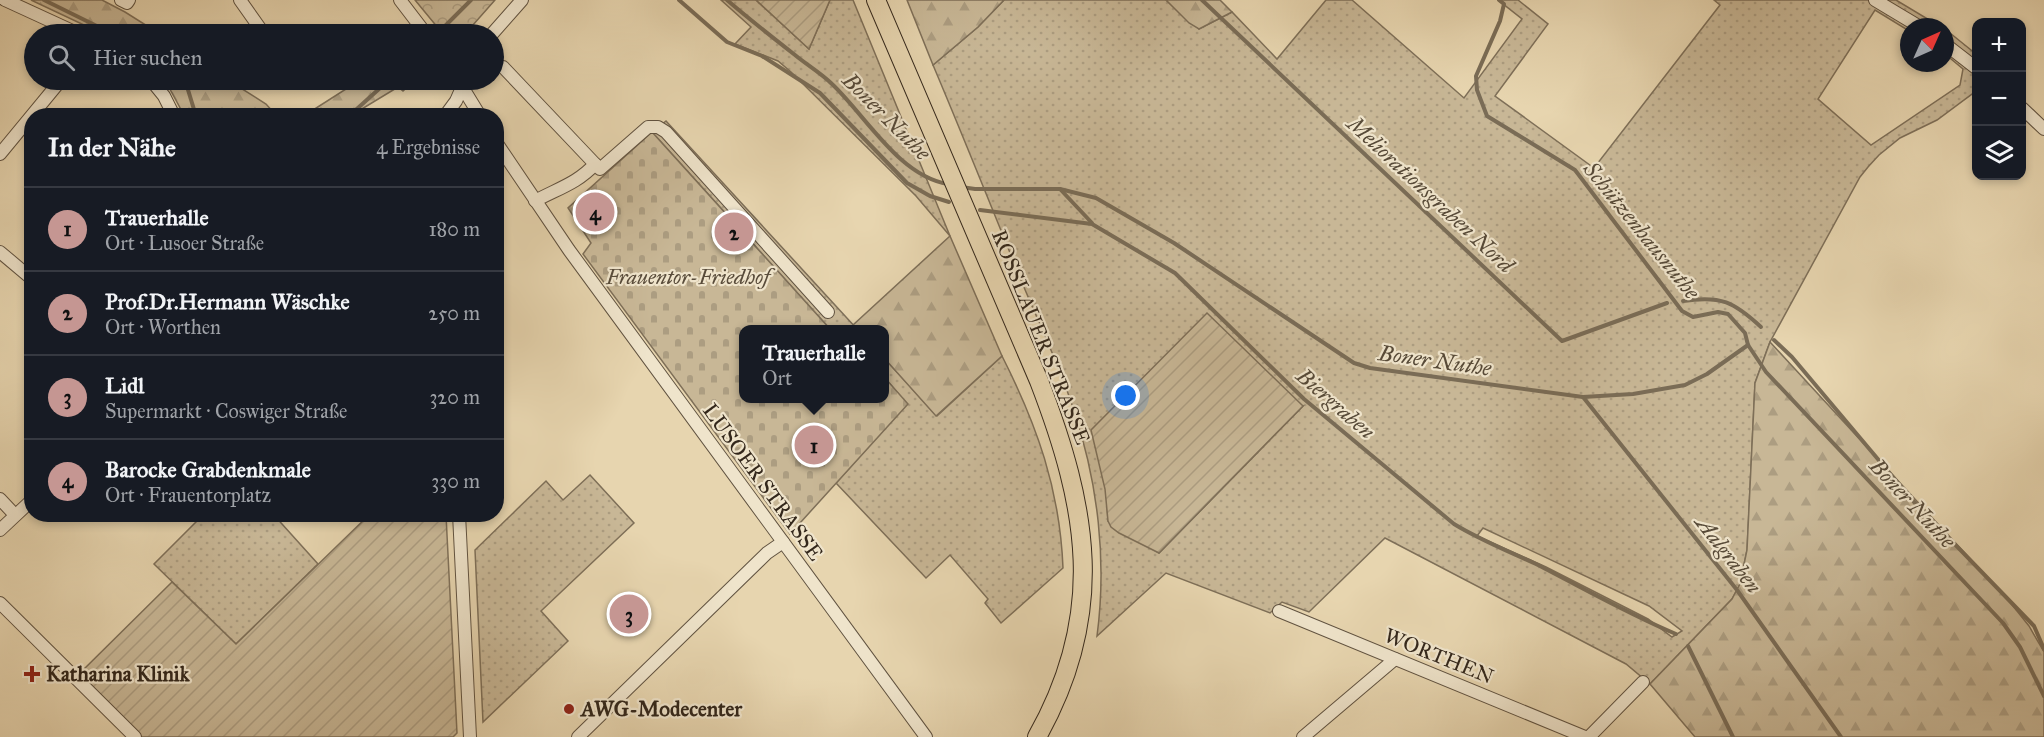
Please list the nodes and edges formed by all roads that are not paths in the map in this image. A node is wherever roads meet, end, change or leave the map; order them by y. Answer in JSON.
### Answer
{"nodes":[{"id":1,"x":4,"y":0,"type":"edge"},
{"id":2,"x":121,"y":0,"type":"edge"},
{"id":3,"x":129,"y":0,"type":"edge"},
{"id":4,"x":240,"y":0,"type":"edge"},
{"id":5,"x":400,"y":0,"type":"edge"},
{"id":6,"x":522,"y":0,"type":"edge"},
{"id":7,"x":876,"y":0,"type":"edge"},
{"id":8,"x":1875,"y":0,"type":"edge"},
{"id":9,"x":1905,"y":18,"type":"edge"},
{"id":10,"x":57,"y":24,"type":"edge"},
{"id":11,"x":257,"y":24,"type":"edge"},
{"id":12,"x":418,"y":24,"type":"edge"},
{"id":13,"x":501,"y":24,"type":"edge"},
{"id":14,"x":1954,"y":51,"type":"edge"},
{"id":15,"x":1972,"y":64,"type":"edge"},
{"id":16,"x":504,"y":68,"type":"edge"},
{"id":17,"x":53,"y":90,"type":"edge"},
{"id":18,"x":159,"y":90,"type":"edge"},
{"id":19,"x":458,"y":90,"type":"edge"},
{"id":20,"x":466,"y":90,"type":"edge"},
{"id":21,"x":38,"y":108,"type":"edge"},
{"id":22,"x":170,"y":108,"type":"edge"},
{"id":23,"x":449,"y":108,"type":"edge"},
{"id":24,"x":476,"y":108,"type":"edge"},
{"id":25,"x":2026,"y":112,"type":"edge"},
{"id":26,"x":24,"y":125,"type":"edge"},
{"id":27,"x":2044,"y":129,"type":"edge"},
{"id":28,"x":0,"y":154,"type":"edge"},
{"id":29,"x":504,"y":154,"type":"edge"},
{"id":30,"x":597,"y":167,"type":"junction"},
{"id":31,"x":535,"y":201,"type":"junction"},
{"id":32,"x":0,"y":252,"type":"edge"},
{"id":33,"x":24,"y":272,"type":"edge"},
{"id":34,"x":828,"y":312,"type":"dead end"},
{"id":35,"x":0,"y":500,"type":"edge"},
{"id":36,"x":24,"y":507,"type":"edge"},
{"id":37,"x":15,"y":515,"type":"junction"},
{"id":38,"x":459,"y":522,"type":"edge"},
{"id":39,"x":0,"y":530,"type":"edge"},
{"id":40,"x":783,"y":542,"type":"junction"},
{"id":41,"x":0,"y":603,"type":"edge"},
{"id":42,"x":1279,"y":611,"type":"dead end"},
{"id":43,"x":1395,"y":659,"type":"junction"},
{"id":44,"x":1643,"y":682,"type":"dead end"},
{"id":45,"x":135,"y":737,"type":"edge"},
{"id":46,"x":470,"y":737,"type":"edge"},
{"id":47,"x":578,"y":737,"type":"edge"},
{"id":48,"x":926,"y":737,"type":"edge"},
{"id":49,"x":1037,"y":737,"type":"edge"},
{"id":50,"x":1302,"y":737,"type":"edge"},
{"id":51,"x":1587,"y":737,"type":"edge"}],
"edges":[{"from":1,"to":10,"type":"street"},
{"from":2,"to":3,"type":"street"},
{"from":4,"to":11,"type":"street"},
{"from":5,"to":12,"type":"street"},
{"from":6,"to":13,"type":"street"},
{"from":7,"to":49,"type":"main road","name":"ROSSLAUER STRASSE"},
{"from":8,"to":9,"type":"street"},
{"from":14,"to":15,"type":"street"},
{"from":16,"to":30,"type":"street"},
{"from":17,"to":21,"type":"street"},
{"from":18,"to":22,"type":"street"},
{"from":19,"to":23,"type":"street"},
{"from":20,"to":24,"type":"street"},
{"from":25,"to":27,"type":"street"},
{"from":26,"to":28,"type":"street"},
{"from":29,"to":31,"type":"street","name":"LUSOER STRASSE"},
{"from":30,"to":31,"type":"street"},
{"from":30,"to":34,"type":"street"},
{"from":31,"to":40,"type":"street","name":"LUSOER STRASSE"},
{"from":32,"to":33,"type":"street"},
{"from":35,"to":37,"type":"street"},
{"from":36,"to":37,"type":"street"},
{"from":37,"to":39,"type":"street"},
{"from":38,"to":46,"type":"street"},
{"from":40,"to":47,"type":"street"},
{"from":40,"to":48,"type":"street","name":"LUSOER STRASSE"},
{"from":41,"to":45,"type":"street"},
{"from":42,"to":43,"type":"street","name":"WORTHEN"},
{"from":43,"to":50,"type":"street"},
{"from":43,"to":51,"type":"street","name":"WORTHEN"},
{"from":44,"to":51,"type":"street"}]}
